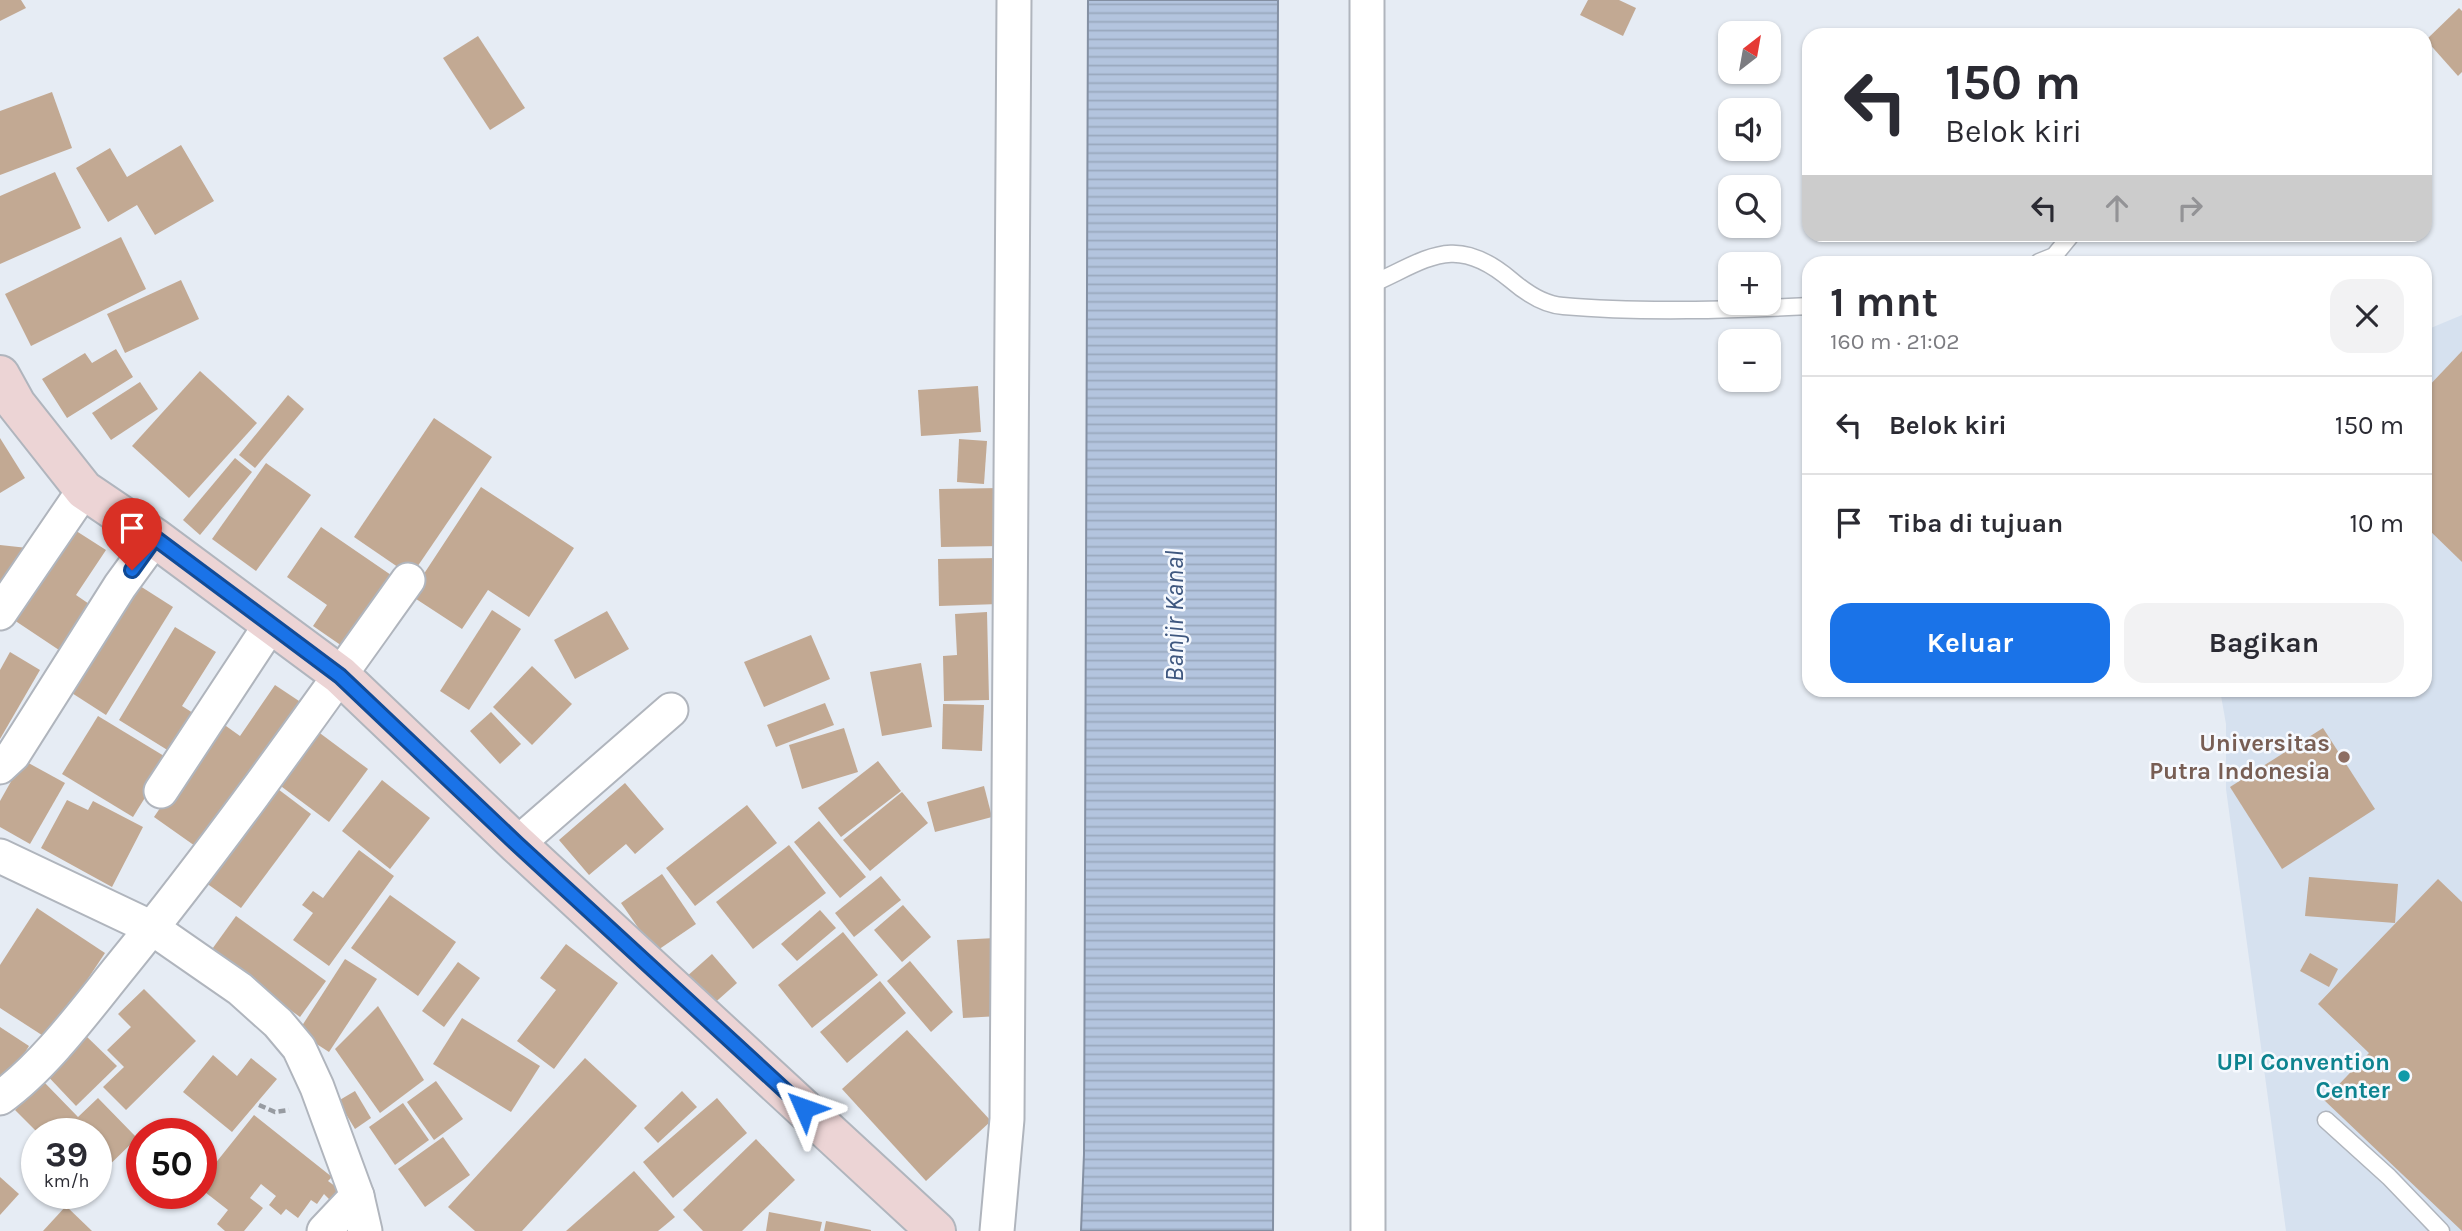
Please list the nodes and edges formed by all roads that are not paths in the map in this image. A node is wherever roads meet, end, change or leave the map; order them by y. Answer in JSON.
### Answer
{"nodes":[{"id":1,"x":1014,"y":0,"type":"edge"},
{"id":2,"x":1367,"y":0,"type":"edge"},
{"id":3,"x":2065,"y":242,"type":"edge"},
{"id":4,"x":2054,"y":256,"type":"edge"},
{"id":5,"x":1365,"y":287,"type":"junction"},
{"id":6,"x":1802,"y":306,"type":"edge"},
{"id":7,"x":0,"y":375,"type":"edge"},
{"id":8,"x":84,"y":490,"type":"junction"},
{"id":9,"x":155,"y":538,"type":"junction"},
{"id":10,"x":408,"y":580,"type":"dead end"},
{"id":11,"x":0,"y":613,"type":"edge"},
{"id":12,"x":271,"y":624,"type":"junction"},
{"id":13,"x":340,"y":676,"type":"junction"},
{"id":14,"x":671,"y":710,"type":"dead end"},
{"id":15,"x":0,"y":767,"type":"edge"},
{"id":16,"x":161,"y":791,"type":"dead end"},
{"id":17,"x":517,"y":844,"type":"junction"},
{"id":18,"x":0,"y":856,"type":"edge"},
{"id":19,"x":152,"y":928,"type":"junction"},
{"id":20,"x":0,"y":1098,"type":"edge"},
{"id":21,"x":2326,"y":1120,"type":"dead end"},
{"id":22,"x":357,"y":1196,"type":"junction"},
{"id":23,"x":324,"y":1231,"type":"edge"},
{"id":24,"x":365,"y":1231,"type":"edge"},
{"id":25,"x":936,"y":1231,"type":"edge"},
{"id":26,"x":997,"y":1231,"type":"edge"},
{"id":27,"x":1368,"y":1231,"type":"edge"},
{"id":28,"x":2441,"y":1231,"type":"edge"}],
"edges":[{"from":1,"to":26,"type":"street"},
{"from":2,"to":5,"type":"street"},
{"from":3,"to":4,"type":"lane"},
{"from":5,"to":6,"type":"lane"},
{"from":5,"to":27,"type":"street"},
{"from":7,"to":8,"type":"main road"},
{"from":8,"to":9,"type":"main road"},
{"from":8,"to":11,"type":"street"},
{"from":9,"to":12,"type":"main road"},
{"from":9,"to":15,"type":"street"},
{"from":10,"to":13,"type":"street"},
{"from":12,"to":13,"type":"main road"},
{"from":12,"to":16,"type":"street"},
{"from":13,"to":17,"type":"main road"},
{"from":13,"to":19,"type":"street"},
{"from":14,"to":17,"type":"street"},
{"from":17,"to":25,"type":"main road"},
{"from":18,"to":19,"type":"street"},
{"from":19,"to":20,"type":"street"},
{"from":19,"to":22,"type":"street"},
{"from":21,"to":28,"type":"lane"},
{"from":22,"to":23,"type":"street"},
{"from":22,"to":24,"type":"street"}]}
